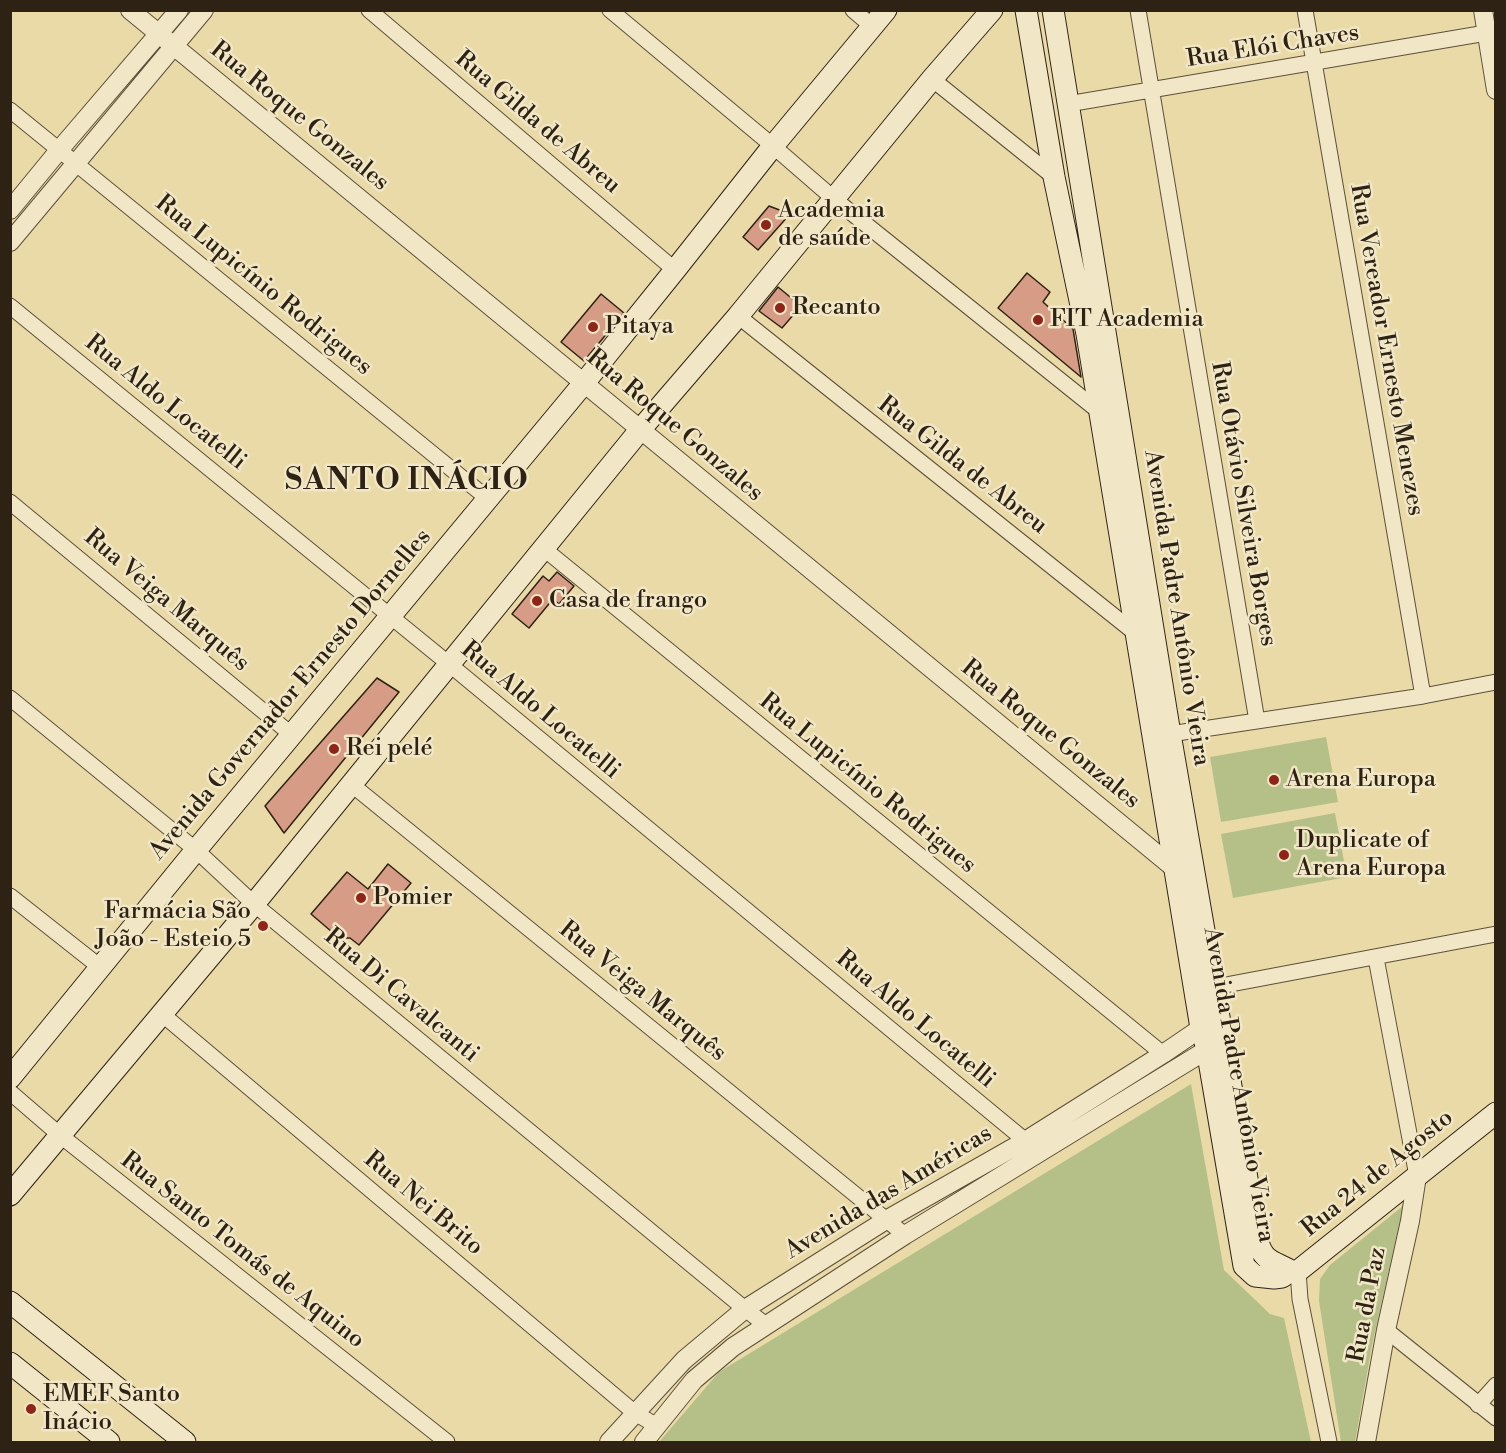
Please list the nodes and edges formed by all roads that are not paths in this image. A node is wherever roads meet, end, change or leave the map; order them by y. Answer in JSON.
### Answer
{"nodes":[{"id":1,"x":130,"y":10,"type":"edge"},
{"id":2,"x":179,"y":10,"type":"edge"},
{"id":3,"x":204,"y":10,"type":"edge"},
{"id":4,"x":369,"y":10,"type":"edge"},
{"id":5,"x":610,"y":10,"type":"edge"},
{"id":6,"x":853,"y":10,"type":"edge"},
{"id":7,"x":992,"y":10,"type":"edge"},
{"id":8,"x":1026,"y":10,"type":"edge"},
{"id":9,"x":1053,"y":10,"type":"edge"},
{"id":10,"x":1138,"y":10,"type":"edge"},
{"id":11,"x":1305,"y":10,"type":"edge"},
{"id":12,"x":1483,"y":10,"type":"edge"},
{"id":13,"x":879,"y":19,"type":"edge"},
{"id":14,"x":1486,"y":33,"type":"junction"},
{"id":15,"x":159,"y":34,"type":"junction"},
{"id":16,"x":174,"y":46,"type":"junction"},
{"id":17,"x":1314,"y":63,"type":"junction"},
{"id":18,"x":932,"y":79,"type":"junction"},
{"id":19,"x":1151,"y":89,"type":"junction"},
{"id":20,"x":1496,"y":90,"type":"edge"},
{"id":21,"x":1068,"y":104,"type":"junction"},
{"id":22,"x":10,"y":110,"type":"edge"},
{"id":23,"x":773,"y":146,"type":"junction"},
{"id":24,"x":60,"y":149,"type":"junction"},
{"id":25,"x":77,"y":163,"type":"junction"},
{"id":26,"x":1054,"y":177,"type":"junction"},
{"id":27,"x":833,"y":198,"type":"junction"},
{"id":28,"x":10,"y":210,"type":"edge"},
{"id":29,"x":10,"y":242,"type":"edge"},
{"id":30,"x":675,"y":270,"type":"junction"},
{"id":31,"x":10,"y":306,"type":"edge"},
{"id":32,"x":738,"y":316,"type":"junction"},
{"id":33,"x":584,"y":383,"type":"junction"},
{"id":34,"x":1100,"y":411,"type":"junction"},
{"id":35,"x":640,"y":430,"type":"junction"},
{"id":36,"x":1122,"y":435,"type":"junction"},
{"id":37,"x":487,"y":498,"type":"junction"},
{"id":38,"x":10,"y":502,"type":"edge"},
{"id":39,"x":543,"y":548,"type":"junction"},
{"id":40,"x":389,"y":616,"type":"junction"},
{"id":41,"x":1136,"y":633,"type":"junction"},
{"id":42,"x":1157,"y":651,"type":"junction"},
{"id":43,"x":448,"y":664,"type":"junction"},
{"id":44,"x":1496,"y":682,"type":"edge"},
{"id":45,"x":1423,"y":696,"type":"junction"},
{"id":46,"x":10,"y":699,"type":"edge"},
{"id":47,"x":1257,"y":721,"type":"junction"},
{"id":48,"x":292,"y":735,"type":"junction"},
{"id":49,"x":1162,"y":737,"type":"junction"},
{"id":50,"x":351,"y":784,"type":"junction"},
{"id":51,"x":196,"y":850,"type":"junction"},
{"id":52,"x":1183,"y":867,"type":"junction"},
{"id":53,"x":10,"y":896,"type":"edge"},
{"id":54,"x":254,"y":904,"type":"junction"},
{"id":55,"x":1496,"y":934,"type":"edge"},
{"id":56,"x":1376,"y":958,"type":"junction"},
{"id":57,"x":100,"y":967,"type":"junction"},
{"id":58,"x":1215,"y":987,"type":"junction"},
{"id":59,"x":1196,"y":998,"type":"junction"},
{"id":60,"x":162,"y":1014,"type":"junction"},
{"id":61,"x":1220,"y":1017,"type":"junction"},
{"id":62,"x":1201,"y":1028,"type":"junction"},
{"id":63,"x":1216,"y":1045,"type":"junction"},
{"id":64,"x":1163,"y":1054,"type":"junction"},
{"id":65,"x":10,"y":1078,"type":"edge"},
{"id":66,"x":10,"y":1092,"type":"edge"},
{"id":67,"x":1496,"y":1113,"type":"edge"},
{"id":68,"x":61,"y":1136,"type":"junction"},
{"id":69,"x":1025,"y":1141,"type":"junction"},
{"id":70,"x":1040,"y":1153,"type":"junction"},
{"id":71,"x":1417,"y":1176,"type":"junction"},
{"id":72,"x":10,"y":1195,"type":"edge"},
{"id":73,"x":886,"y":1220,"type":"junction"},
{"id":74,"x":905,"y":1235,"type":"junction"},
{"id":75,"x":1295,"y":1271,"type":"junction"},
{"id":76,"x":10,"y":1302,"type":"edge"},
{"id":77,"x":745,"y":1309,"type":"junction"},
{"id":78,"x":766,"y":1325,"type":"junction"},
{"id":79,"x":1386,"y":1330,"type":"junction"},
{"id":80,"x":10,"y":1363,"type":"edge"},
{"id":81,"x":1496,"y":1385,"type":"edge"},
{"id":82,"x":1478,"y":1405,"type":"junction"},
{"id":83,"x":635,"y":1413,"type":"junction"},
{"id":84,"x":1496,"y":1418,"type":"edge"},
{"id":85,"x":657,"y":1426,"type":"junction"},
{"id":86,"x":109,"y":1443,"type":"edge"},
{"id":87,"x":185,"y":1443,"type":"edge"},
{"id":88,"x":447,"y":1443,"type":"edge"},
{"id":89,"x":609,"y":1443,"type":"edge"},
{"id":90,"x":644,"y":1443,"type":"edge"},
{"id":91,"x":1329,"y":1443,"type":"edge"},
{"id":92,"x":1366,"y":1443,"type":"edge"}],
"edges":[{"from":1,"to":15,"type":"street","name":"Rua Roque Gonzales"},
{"from":2,"to":15,"type":"street"},
{"from":3,"to":16,"type":"street"},
{"from":4,"to":30,"type":"street","name":"Rua Gilda de Abreu"},
{"from":5,"to":23,"type":"street"},
{"from":6,"to":13,"type":"street"},
{"from":7,"to":18,"type":"main road"},
{"from":8,"to":26,"type":"main road","name":"Avenida Padre Antônio Vieira"},
{"from":9,"to":21,"type":"main road","name":"Avenida Padre Antônio Vieira"},
{"from":10,"to":19,"type":"street","name":"Rua Otávio Silveira Borges"},
{"from":11,"to":17,"type":"street","name":"Rua Vereador Ernesto Menezes"},
{"from":12,"to":14,"type":"street"},
{"from":13,"to":23,"type":"main road","name":"Avenida Governador Ernesto Dornelles"},
{"from":14,"to":17,"type":"street","name":"Rua Elói Chaves"},
{"from":14,"to":20,"type":"street"},
{"from":15,"to":16,"type":"street","name":"Rua Roque Gonzales"},
{"from":15,"to":24,"type":"street"},
{"from":16,"to":25,"type":"street"},
{"from":16,"to":33,"type":"street","name":"Rua Roque Gonzales"},
{"from":17,"to":19,"type":"street","name":"Rua Elói Chaves"},
{"from":17,"to":45,"type":"street","name":"Rua Vereador Ernesto Menezes"},
{"from":18,"to":26,"type":"street"},
{"from":18,"to":27,"type":"main road"},
{"from":19,"to":21,"type":"street","name":"Rua Elói Chaves"},
{"from":19,"to":47,"type":"street","name":"Rua Otávio Silveira Borges"},
{"from":21,"to":36,"type":"main road","name":"Avenida Padre Antônio Vieira"},
{"from":22,"to":24,"type":"street","name":"Rua Lupicínio Rodrigues"},
{"from":23,"to":27,"type":"street"},
{"from":23,"to":30,"type":"main road","name":"Avenida Governador Ernesto Dornelles"},
{"from":24,"to":25,"type":"street","name":"Rua Lupicínio Rodrigues"},
{"from":24,"to":28,"type":"street"},
{"from":25,"to":29,"type":"street"},
{"from":25,"to":37,"type":"street","name":"Rua Lupicínio Rodrigues"},
{"from":26,"to":34,"type":"main road","name":"Avenida Padre Antônio Vieira"},
{"from":27,"to":32,"type":"main road"},
{"from":27,"to":34,"type":"street"},
{"from":30,"to":33,"type":"main road","name":"Avenida Governador Ernesto Dornelles"},
{"from":31,"to":40,"type":"street","name":"Rua Aldo Locatelli"},
{"from":32,"to":35,"type":"main road"},
{"from":32,"to":41,"type":"street","name":"Rua Gilda de Abreu"},
{"from":33,"to":35,"type":"street","name":"Rua Roque Gonzales"},
{"from":33,"to":37,"type":"main road","name":"Avenida Governador Ernesto Dornelles"},
{"from":34,"to":36,"type":"street"},
{"from":34,"to":41,"type":"main road","name":"Avenida Padre Antônio Vieira"},
{"from":35,"to":39,"type":"main road"},
{"from":35,"to":52,"type":"street","name":"Rua Roque Gonzales"},
{"from":36,"to":42,"type":"main road","name":"Avenida Padre Antônio Vieira"},
{"from":37,"to":40,"type":"main road","name":"Avenida Governador Ernesto Dornelles"},
{"from":38,"to":48,"type":"street","name":"Rua Veiga Marquês"},
{"from":39,"to":43,"type":"main road"},
{"from":39,"to":64,"type":"street","name":"Rua Lupicínio Rodrigues"},
{"from":40,"to":43,"type":"street","name":"Rua Aldo Locatelli"},
{"from":40,"to":48,"type":"main road","name":"Avenida Governador Ernesto Dornelles"},
{"from":41,"to":42,"type":"street","name":"Rua Gilda de Abreu"},
{"from":41,"to":49,"type":"main road","name":"Avenida Padre Antônio Vieira"},
{"from":42,"to":49,"type":"main road","name":"Avenida Padre Antônio Vieira"},
{"from":43,"to":50,"type":"main road"},
{"from":43,"to":69,"type":"street","name":"Rua Aldo Locatelli"},
{"from":44,"to":45,"type":"street"},
{"from":45,"to":47,"type":"street"},
{"from":46,"to":51,"type":"street","name":"Rua Di Cavalcanti"},
{"from":47,"to":49,"type":"street"},
{"from":48,"to":51,"type":"main road","name":"Avenida Governador Ernesto Dornelles"},
{"from":49,"to":52,"type":"main road","name":"Avenida Padre Antônio Vieira"},
{"from":50,"to":54,"type":"main road"},
{"from":50,"to":73,"type":"street","name":"Rua Veiga Marquês"},
{"from":51,"to":54,"type":"street","name":"Rua Di Cavalcanti"},
{"from":51,"to":57,"type":"main road","name":"Avenida Governador Ernesto Dornelles"},
{"from":52,"to":58,"type":"main road","name":"Avenida Padre Antônio Vieira"},
{"from":52,"to":59,"type":"main road","name":"Avenida Padre Antônio Vieira"},
{"from":53,"to":57,"type":"street"},
{"from":54,"to":60,"type":"main road"},
{"from":54,"to":77,"type":"street","name":"Rua Di Cavalcanti"},
{"from":55,"to":56,"type":"street"},
{"from":56,"to":58,"type":"street"},
{"from":56,"to":71,"type":"street"},
{"from":57,"to":65,"type":"main road","name":"Avenida Governador Ernesto Dornelles"},
{"from":58,"to":59,"type":"street"},
{"from":58,"to":61,"type":"main road","name":"Avenida Padre Antônio Vieira"},
{"from":59,"to":62,"type":"main road","name":"Avenida Padre Antônio Vieira"},
{"from":60,"to":68,"type":"main road"},
{"from":60,"to":83,"type":"street","name":"Rua Nei Brito"},
{"from":61,"to":62,"type":"street","name":"Avenida das Américas"},
{"from":61,"to":63,"type":"main road","name":"Avenida Padre Antônio Vieira"},
{"from":62,"to":63,"type":"main road","name":"Avenida Padre Antônio Vieira"},
{"from":62,"to":64,"type":"street","name":"Avenida das Américas"},
{"from":63,"to":70,"type":"street","name":"Avenida das Américas"},
{"from":63,"to":75,"type":"main road","name":"Avenida Padre Antônio Vieira"},
{"from":64,"to":69,"type":"street","name":"Avenida das Américas"},
{"from":66,"to":68,"type":"street","name":"Rua Santo Tomás de Aquino"},
{"from":67,"to":71,"type":"main road","name":"Rua 24 de Agosto"},
{"from":68,"to":72,"type":"main road"},
{"from":68,"to":88,"type":"street","name":"Rua Santo Tomás de Aquino"},
{"from":69,"to":70,"type":"street","name":"Rua Aldo Locatelli"},
{"from":69,"to":73,"type":"street","name":"Avenida das Américas"},
{"from":70,"to":74,"type":"street","name":"Avenida das Américas"},
{"from":71,"to":75,"type":"main road","name":"Rua 24 de Agosto"},
{"from":71,"to":79,"type":"street","name":"Rua da Paz"},
{"from":73,"to":74,"type":"street","name":"Rua Veiga Marquês"},
{"from":73,"to":77,"type":"street","name":"Avenida das Américas"},
{"from":74,"to":78,"type":"street","name":"Avenida das Américas"},
{"from":75,"to":91,"type":"street"},
{"from":76,"to":87,"type":"main road"},
{"from":77,"to":78,"type":"street","name":"Rua Di Cavalcanti"},
{"from":77,"to":83,"type":"street","name":"Avenida das Américas"},
{"from":78,"to":85,"type":"street","name":"Avenida das Américas"},
{"from":79,"to":82,"type":"street"},
{"from":79,"to":92,"type":"street","name":"Rua da Paz"},
{"from":80,"to":86,"type":"main road"},
{"from":81,"to":82,"type":"street"},
{"from":82,"to":84,"type":"street"},
{"from":83,"to":85,"type":"street","name":"Rua Nei Brito"},
{"from":83,"to":89,"type":"street","name":"Avenida das Américas"},
{"from":85,"to":90,"type":"street","name":"Avenida das Américas"}]}
